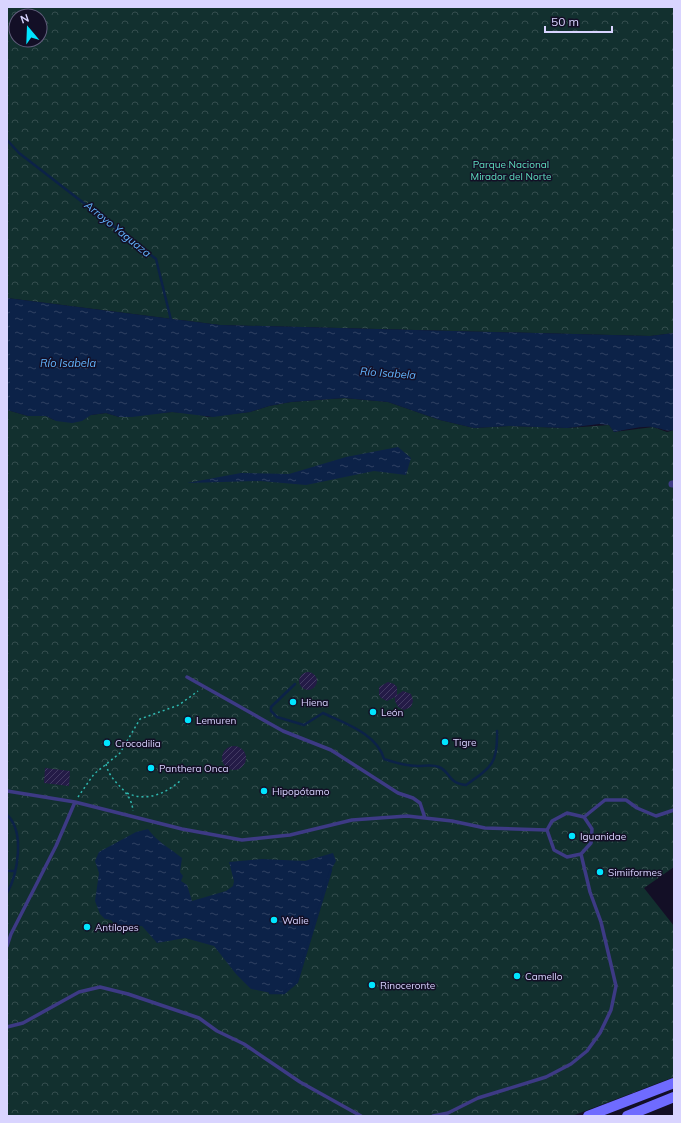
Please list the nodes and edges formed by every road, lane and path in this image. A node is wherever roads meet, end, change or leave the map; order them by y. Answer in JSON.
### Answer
{"nodes":[{"id":1,"x":187,"y":677,"type":"dead end"},
{"id":2,"x":203,"y":685,"type":"junction"},
{"id":3,"x":106,"y":764,"type":"junction"},
{"id":4,"x":180,"y":781,"type":"dead end"},
{"id":5,"x":7,"y":791,"type":"edge"},
{"id":6,"x":126,"y":792,"type":"junction"},
{"id":7,"x":75,"y":802,"type":"junction"},
{"id":8,"x":674,"y":810,"type":"edge"},
{"id":9,"x":134,"y":817,"type":"junction"},
{"id":10,"x":584,"y":817,"type":"junction"},
{"id":11,"x":425,"y":818,"type":"junction"},
{"id":12,"x":547,"y":830,"type":"junction"},
{"id":13,"x":581,"y":854,"type":"junction"},
{"id":14,"x":7,"y":946,"type":"edge"},
{"id":15,"x":7,"y":1026,"type":"edge"},
{"id":16,"x":674,"y":1083,"type":"edge"},
{"id":17,"x":674,"y":1097,"type":"edge"},
{"id":18,"x":361,"y":1116,"type":"edge"},
{"id":19,"x":433,"y":1116,"type":"edge"},
{"id":20,"x":588,"y":1116,"type":"edge"},
{"id":21,"x":627,"y":1116,"type":"edge"}],
"edges":[{"from":1,"to":2,"type":"lane"},
{"from":2,"to":3,"type":"path"},
{"from":2,"to":11,"type":"lane"},
{"from":3,"to":6,"type":"path"},
{"from":3,"to":7,"type":"path"},
{"from":4,"to":6,"type":"path"},
{"from":5,"to":7,"type":"lane"},
{"from":6,"to":9,"type":"path"},
{"from":7,"to":9,"type":"lane"},
{"from":7,"to":14,"type":"lane"},
{"from":8,"to":10,"type":"lane"},
{"from":9,"to":11,"type":"lane"},
{"from":10,"to":12,"type":"lane"},
{"from":10,"to":13,"type":"lane"},
{"from":11,"to":12,"type":"lane"},
{"from":12,"to":13,"type":"lane"},
{"from":13,"to":19,"type":"lane"},
{"from":15,"to":18,"type":"lane"},
{"from":16,"to":20,"type":"main road"},
{"from":17,"to":21,"type":"main road"}]}
